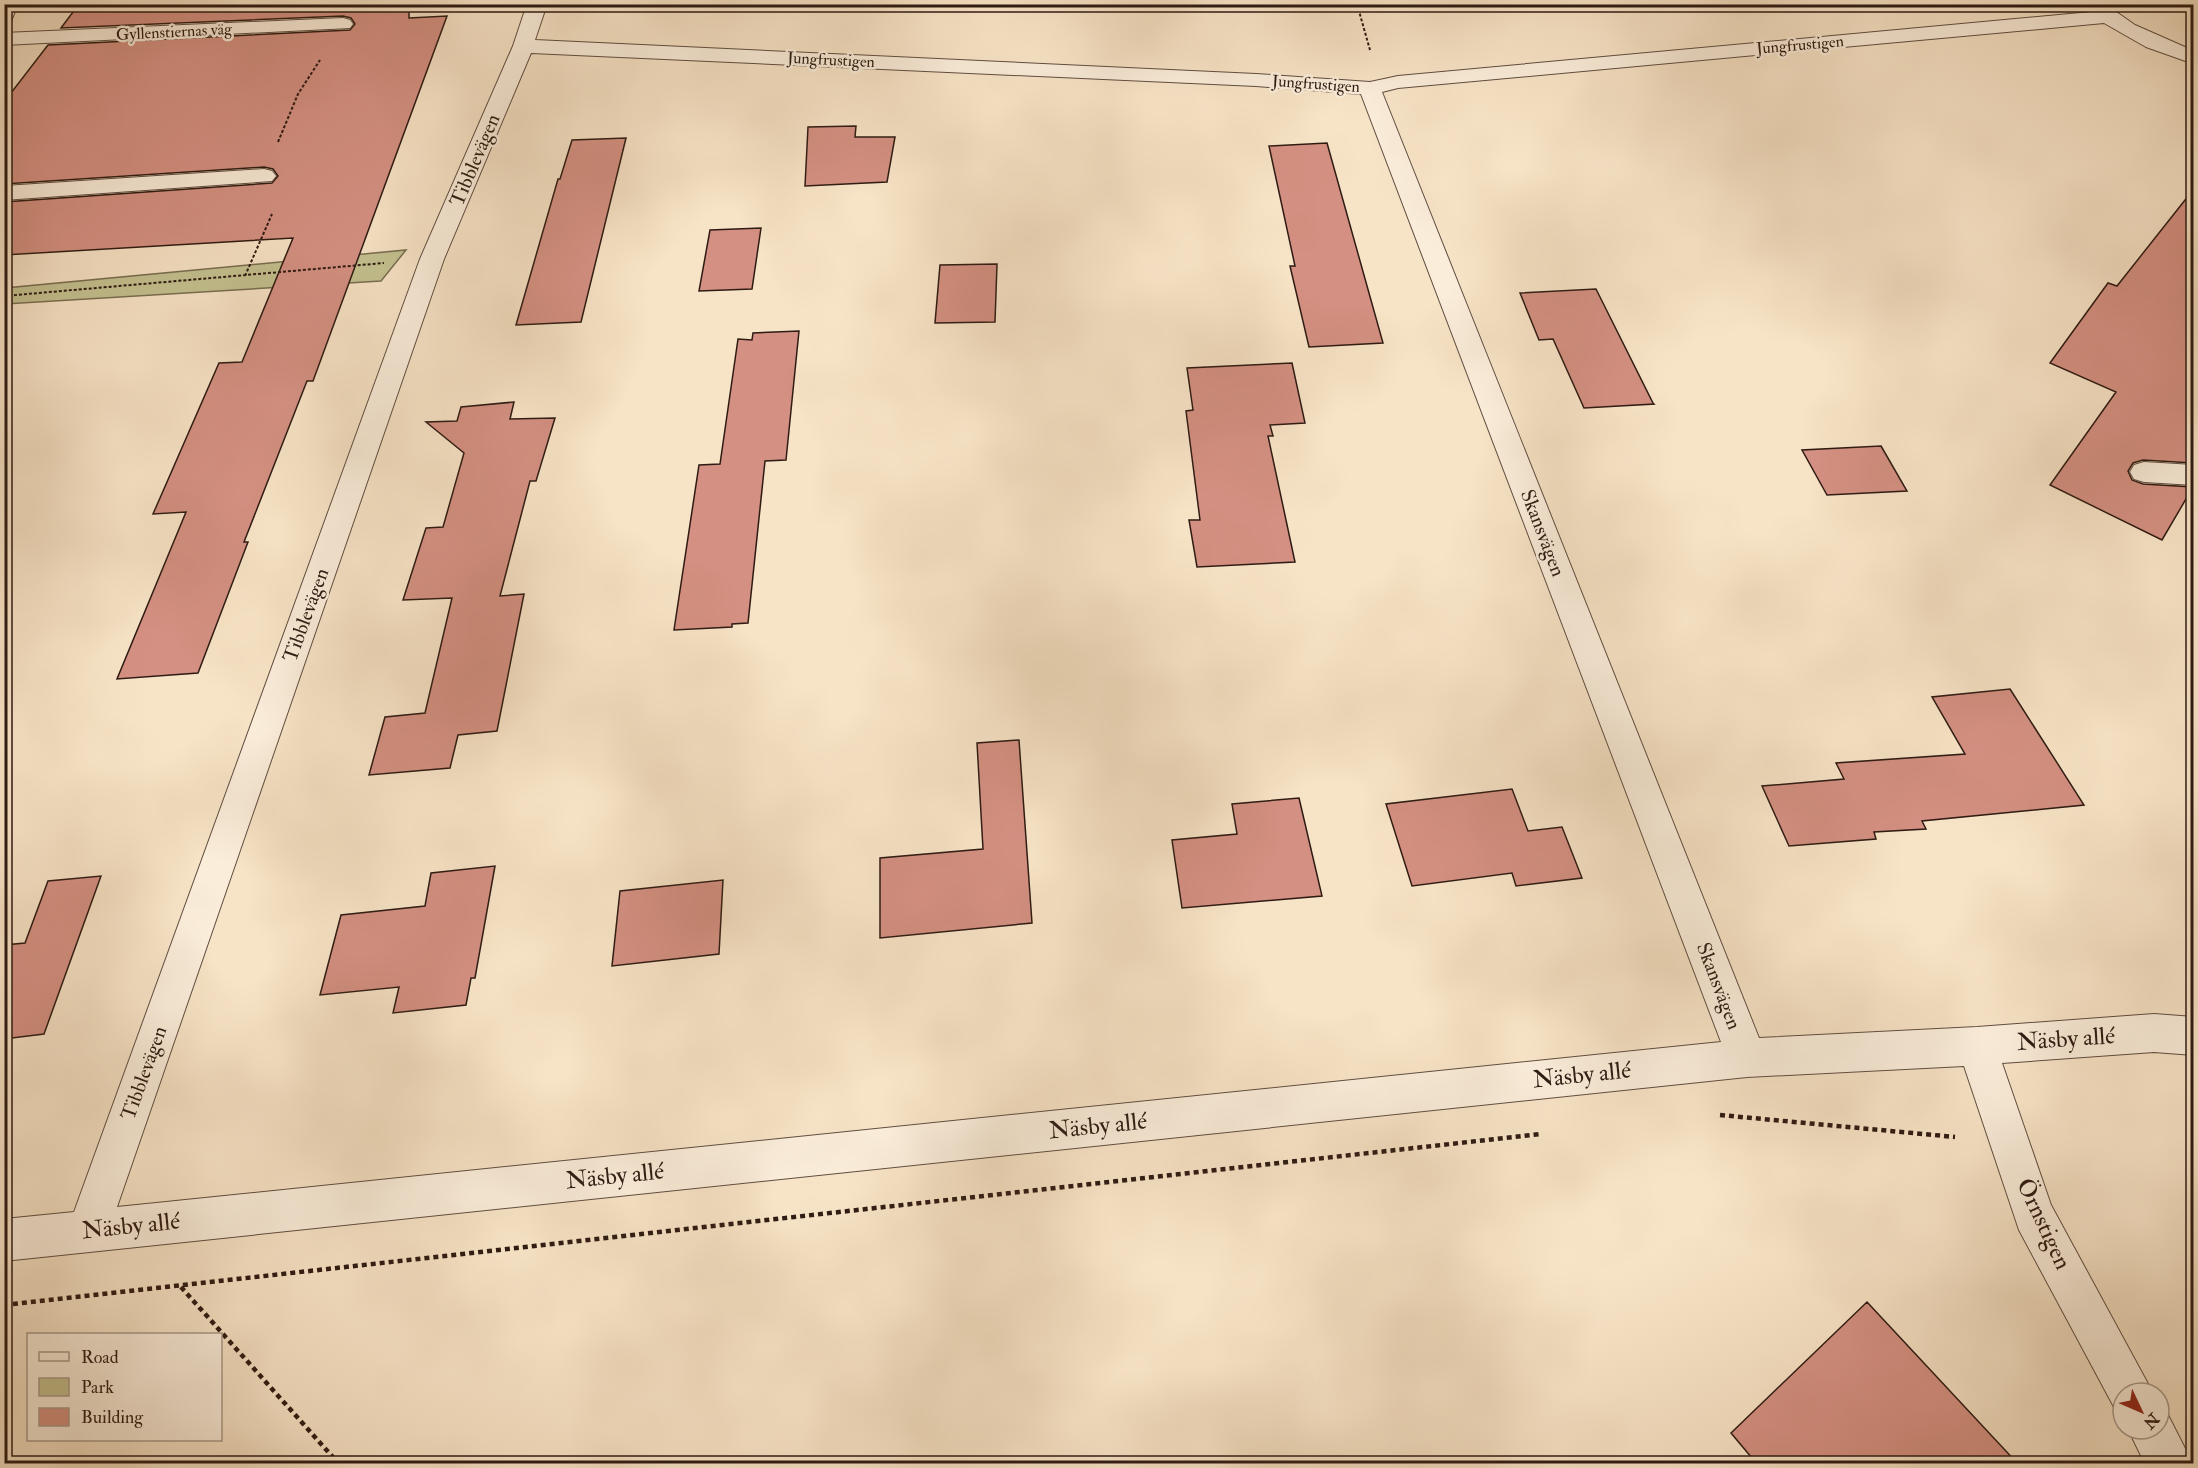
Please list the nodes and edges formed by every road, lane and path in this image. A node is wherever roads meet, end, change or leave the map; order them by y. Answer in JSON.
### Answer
{"nodes":[{"id":1,"x":8,"y":4,"type":"edge"},
{"id":2,"x":537,"y":4,"type":"edge"},
{"id":3,"x":1357,"y":4,"type":"edge"},
{"id":4,"x":2100,"y":11,"type":"edge"},
{"id":5,"x":4,"y":17,"type":"edge"},
{"id":6,"x":343,"y":24,"type":"joint"},
{"id":7,"x":4,"y":39,"type":"edge"},
{"id":8,"x":524,"y":46,"type":"junction"},
{"id":9,"x":2193,"y":58,"type":"edge"},
{"id":10,"x":1370,"y":88,"type":"junction"},
{"id":11,"x":264,"y":176,"type":"junction"},
{"id":12,"x":4,"y":193,"type":"edge"},
{"id":13,"x":432,"y":258,"type":"junction"},
{"id":14,"x":245,"y":276,"type":"junction"},
{"id":15,"x":4,"y":296,"type":"edge"},
{"id":16,"x":2144,"y":472,"type":"dead end"},
{"id":17,"x":2193,"y":475,"type":"edge"},
{"id":18,"x":2193,"y":1036,"type":"edge"},
{"id":19,"x":1977,"y":1046,"type":"junction"},
{"id":20,"x":1747,"y":1058,"type":"junction"},
{"id":21,"x":1717,"y":1114,"type":"dead end"},
{"id":22,"x":1550,"y":1133,"type":"dead end"},
{"id":23,"x":2009,"y":1143,"type":"junction"},
{"id":24,"x":88,"y":1231,"type":"junction"},
{"id":25,"x":4,"y":1240,"type":"edge"},
{"id":26,"x":181,"y":1286,"type":"junction"},
{"id":27,"x":4,"y":1305,"type":"edge"},
{"id":28,"x":2124,"y":1381,"type":"edge"},
{"id":29,"x":2158,"y":1441,"type":"edge"},
{"id":30,"x":339,"y":1464,"type":"edge"},
{"id":31,"x":2170,"y":1464,"type":"edge"}],
"edges":[{"from":1,"to":5,"type":"street"},
{"from":2,"to":8,"type":"street","name":"Tibblevägen"},
{"from":3,"to":10,"type":"path"},
{"from":4,"to":9,"type":"street"},
{"from":4,"to":10,"type":"street","name":"Jungfrustigen"},
{"from":6,"to":7,"type":"street","name":"Gyllenstiernas väg"},
{"from":6,"to":11,"type":"path"},
{"from":8,"to":10,"type":"street","name":"Jungfrustigen"},
{"from":8,"to":13,"type":"street","name":"Tibblevägen"},
{"from":10,"to":20,"type":"street","name":"Skansvägen"},
{"from":11,"to":12,"type":"street"},
{"from":11,"to":14,"type":"path"},
{"from":13,"to":14,"type":"path"},
{"from":13,"to":24,"type":"street","name":"Tibblevägen"},
{"from":14,"to":15,"type":"path"},
{"from":16,"to":17,"type":"street"},
{"from":18,"to":19,"type":"street","name":"Näsby allé"},
{"from":19,"to":20,"type":"street","name":"Näsby allé"},
{"from":19,"to":23,"type":"street","name":"Örnstigen"},
{"from":20,"to":24,"type":"street","name":"Näsby allé"},
{"from":21,"to":23,"type":"path"},
{"from":22,"to":26,"type":"path"},
{"from":23,"to":28,"type":"street","name":"Örnstigen"},
{"from":24,"to":25,"type":"street","name":"Näsby allé"},
{"from":26,"to":27,"type":"path"},
{"from":26,"to":30,"type":"path"},
{"from":29,"to":31,"type":"street"}]}
